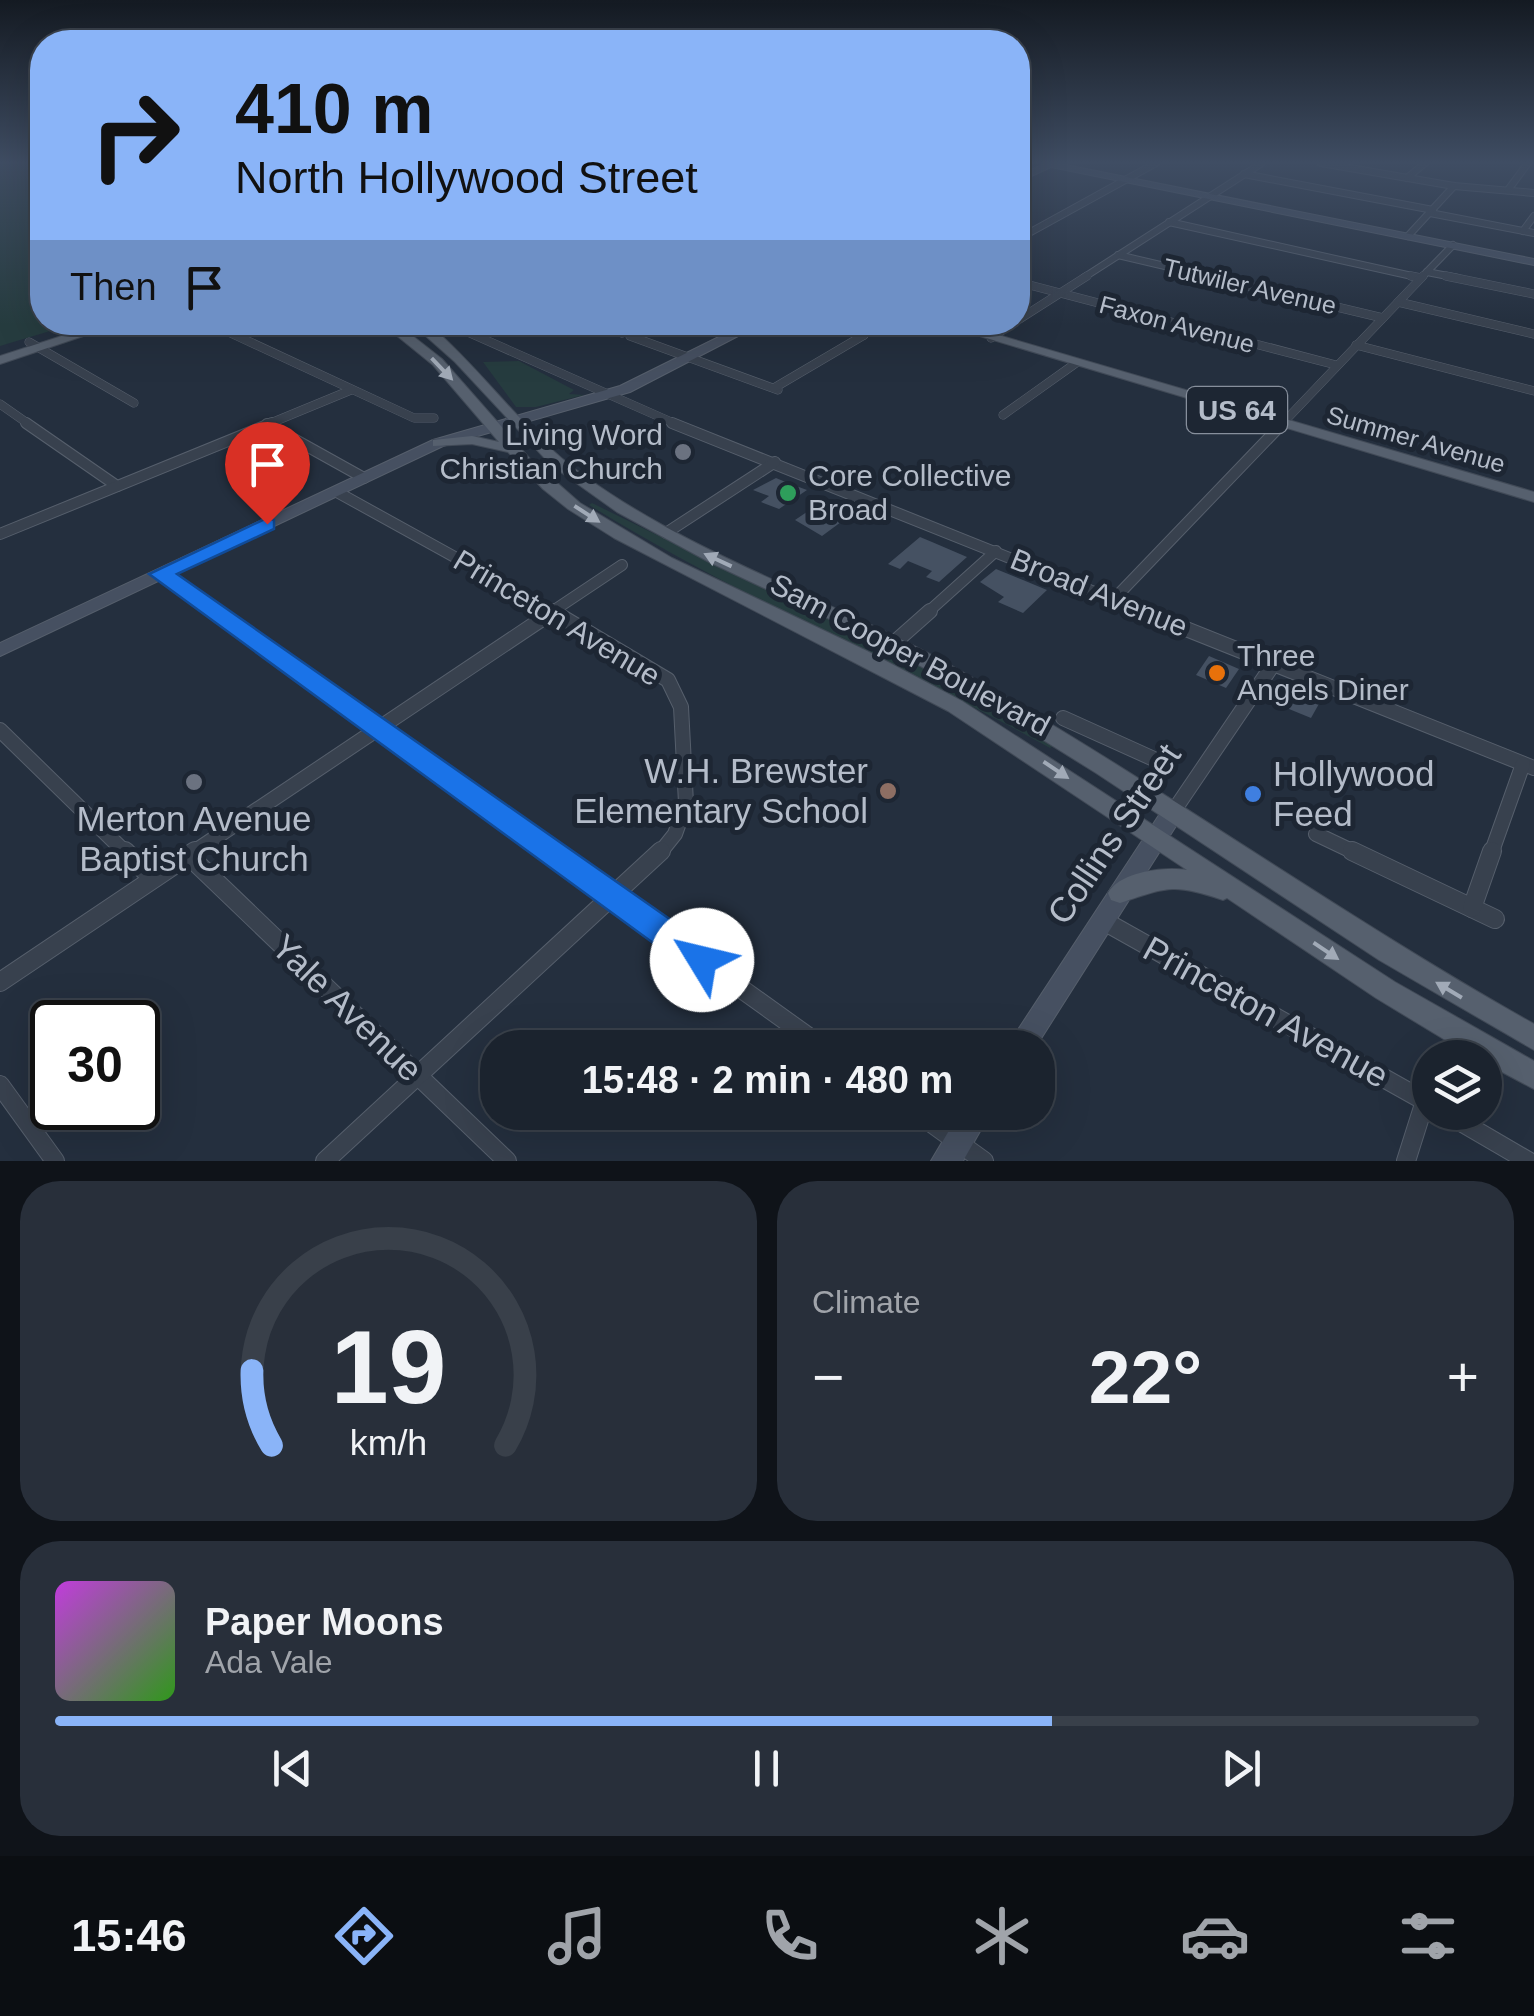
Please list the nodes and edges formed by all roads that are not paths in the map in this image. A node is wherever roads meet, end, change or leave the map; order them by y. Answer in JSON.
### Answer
{"nodes":[{"id":1,"x":1059,"y":217,"type":"edge"},
{"id":2,"x":1176,"y":217,"type":"edge"},
{"id":3,"x":1314,"y":217,"type":"edge"},
{"id":4,"x":1426,"y":217,"type":"edge"},
{"id":5,"x":1460,"y":217,"type":"edge"},
{"id":6,"x":1533,"y":217,"type":"edge"},
{"id":7,"x":1168,"y":222,"type":"junction"},
{"id":8,"x":1524,"y":231,"type":"junction"},
{"id":9,"x":1030,"y":233,"type":"edge"},
{"id":10,"x":1534,"y":233,"type":"edge"},
{"id":11,"x":1408,"y":236,"type":"junction"},
{"id":12,"x":1452,"y":246,"type":"junction"},
{"id":13,"x":1118,"y":255,"type":"junction"},
{"id":14,"x":1534,"y":262,"type":"edge"},
{"id":15,"x":1424,"y":275,"type":"junction"},
{"id":16,"x":1030,"y":285,"type":"edge"},
{"id":17,"x":1059,"y":293,"type":"junction"},
{"id":18,"x":1534,"y":294,"type":"edge"},
{"id":19,"x":1398,"y":302,"type":"junction"},
{"id":20,"x":1030,"y":312,"type":"edge"},
{"id":21,"x":1383,"y":318,"type":"junction"},
{"id":22,"x":1534,"y":334,"type":"edge"},
{"id":23,"x":57,"y":335,"type":"edge"},
{"id":24,"x":70,"y":335,"type":"edge"},
{"id":25,"x":234,"y":335,"type":"edge"},
{"id":26,"x":402,"y":335,"type":"edge"},
{"id":27,"x":432,"y":335,"type":"edge"},
{"id":28,"x":473,"y":335,"type":"edge"},
{"id":29,"x":629,"y":335,"type":"edge"},
{"id":30,"x":733,"y":335,"type":"edge"},
{"id":31,"x":864,"y":335,"type":"edge"},
{"id":32,"x":981,"y":335,"type":"edge"},
{"id":33,"x":995,"y":335,"type":"edge"},
{"id":34,"x":991,"y":338,"type":"junction"},
{"id":35,"x":32,"y":345,"type":"junction"},
{"id":36,"x":1356,"y":345,"type":"junction"},
{"id":37,"x":0,"y":351,"type":"edge"},
{"id":38,"x":690,"y":358,"type":"junction"},
{"id":39,"x":0,"y":360,"type":"edge"},
{"id":40,"x":1076,"y":363,"type":"junction"},
{"id":41,"x":1336,"y":365,"type":"junction"},
{"id":42,"x":350,"y":390,"type":"junction"},
{"id":43,"x":1534,"y":391,"type":"edge"},
{"id":44,"x":606,"y":396,"type":"junction"},
{"id":45,"x":134,"y":403,"type":"dead end"},
{"id":46,"x":0,"y":404,"type":"edge"},
{"id":47,"x":1003,"y":415,"type":"dead end"},
{"id":48,"x":434,"y":418,"type":"dead end"},
{"id":49,"x":515,"y":418,"type":"junction"},
{"id":50,"x":1280,"y":423,"type":"junction"},
{"id":51,"x":267,"y":424,"type":"junction"},
{"id":52,"x":490,"y":425,"type":"junction"},
{"id":53,"x":438,"y":443,"type":"junction"},
{"id":54,"x":513,"y":451,"type":"junction"},
{"id":55,"x":776,"y":462,"type":"junction"},
{"id":56,"x":364,"y":478,"type":"junction"},
{"id":57,"x":117,"y":486,"type":"junction"},
{"id":58,"x":337,"y":492,"type":"junction"},
{"id":59,"x":1534,"y":497,"type":"edge"},
{"id":60,"x":666,"y":533,"type":"junction"},
{"id":61,"x":0,"y":534,"type":"edge"},
{"id":62,"x":996,"y":551,"type":"junction"},
{"id":63,"x":622,"y":565,"type":"dead end"},
{"id":64,"x":161,"y":574,"type":"junction"},
{"id":65,"x":1114,"y":599,"type":"junction"},
{"id":66,"x":552,"y":612,"type":"junction"},
{"id":67,"x":895,"y":642,"type":"junction"},
{"id":68,"x":0,"y":650,"type":"edge"},
{"id":69,"x":1274,"y":663,"type":"junction"},
{"id":70,"x":1063,"y":718,"type":"dead end"},
{"id":71,"x":377,"y":726,"type":"junction"},
{"id":72,"x":0,"y":730,"type":"edge"},
{"id":73,"x":1121,"y":744,"type":"junction"},
{"id":74,"x":1156,"y":760,"type":"dead end"},
{"id":75,"x":1100,"y":766,"type":"junction"},
{"id":76,"x":1529,"y":766,"type":"edge"},
{"id":77,"x":1174,"y":812,"type":"junction"},
{"id":78,"x":1316,"y":834,"type":"dead end"},
{"id":79,"x":1156,"y":838,"type":"junction"},
{"id":80,"x":188,"y":855,"type":"junction"},
{"id":81,"x":152,"y":878,"type":"junction"},
{"id":82,"x":1120,"y":893,"type":"junction"},
{"id":83,"x":615,"y":898,"type":"junction"},
{"id":84,"x":1248,"y":900,"type":"junction"},
{"id":85,"x":1472,"y":908,"type":"junction"},
{"id":86,"x":1495,"y":919,"type":"dead end"},
{"id":87,"x":1102,"y":920,"type":"junction"},
{"id":88,"x":0,"y":982,"type":"edge"},
{"id":89,"x":799,"y":1030,"type":"edge"},
{"id":90,"x":1032,"y":1030,"type":"edge"},
{"id":91,"x":1534,"y":1038,"type":"edge"},
{"id":92,"x":418,"y":1076,"type":"junction"},
{"id":93,"x":1534,"y":1076,"type":"edge"},
{"id":94,"x":0,"y":1085,"type":"edge"},
{"id":95,"x":1412,"y":1094,"type":"edge"},
{"id":96,"x":932,"y":1130,"type":"edge"},
{"id":97,"x":966,"y":1130,"type":"edge"},
{"id":98,"x":1418,"y":1130,"type":"edge"},
{"id":99,"x":1475,"y":1130,"type":"edge"},
{"id":100,"x":952,"y":1152,"type":"edge"},
{"id":101,"x":55,"y":1161,"type":"edge"},
{"id":102,"x":325,"y":1161,"type":"edge"},
{"id":103,"x":507,"y":1161,"type":"edge"},
{"id":104,"x":984,"y":1161,"type":"edge"},
{"id":105,"x":1406,"y":1161,"type":"edge"},
{"id":106,"x":1528,"y":1161,"type":"edge"}],
"edges":[{"from":1,"to":9,"type":"street"},
{"from":2,"to":7,"type":"street"},
{"from":3,"to":11,"type":"main road"},
{"from":4,"to":11,"type":"street"},
{"from":5,"to":8,"type":"street"},
{"from":6,"to":8,"type":"street"},
{"from":7,"to":13,"type":"street"},
{"from":7,"to":15,"type":"street"},
{"from":8,"to":10,"type":"street"},
{"from":11,"to":12,"type":"main road"},
{"from":12,"to":14,"type":"main road"},
{"from":12,"to":15,"type":"street"},
{"from":13,"to":17,"type":"street"},
{"from":13,"to":21,"type":"street","name":"Tutwiler Avenue"},
{"from":15,"to":18,"type":"street"},
{"from":15,"to":19,"type":"street"},
{"from":16,"to":17,"type":"street","name":"Faxon Avenue"},
{"from":17,"to":20,"type":"street"},
{"from":17,"to":41,"type":"street","name":"Faxon Avenue"},
{"from":19,"to":21,"type":"street"},
{"from":19,"to":22,"type":"street"},
{"from":21,"to":36,"type":"street"},
{"from":23,"to":35,"type":"main road"},
{"from":24,"to":35,"type":"main road"},
{"from":25,"to":42,"type":"street"},
{"from":26,"to":52,"type":"main road","name":"Sam Cooper Boulevard","one_way":true},
{"from":27,"to":49,"type":"main road","name":"Sam Cooper Boulevard"},
{"from":28,"to":44,"type":"street","name":"Broad Avenue"},
{"from":29,"to":38,"type":"street"},
{"from":30,"to":38,"type":"main road"},
{"from":31,"to":38,"type":"street"},
{"from":32,"to":34,"type":"main road","name":"Summer Avenue","number":"US 64"},
{"from":33,"to":34,"type":"street"},
{"from":34,"to":40,"type":"main road","name":"Summer Avenue","number":"US 64"},
{"from":35,"to":37,"type":"main road"},
{"from":35,"to":39,"type":"main road"},
{"from":35,"to":45,"type":"street"},
{"from":36,"to":41,"type":"street"},
{"from":36,"to":43,"type":"street"},
{"from":38,"to":44,"type":"main road"},
{"from":40,"to":47,"type":"street"},
{"from":40,"to":50,"type":"main road","name":"Summer Avenue","number":"US 64"},
{"from":41,"to":50,"type":"street"},
{"from":42,"to":48,"type":"street"},
{"from":42,"to":51,"type":"street"},
{"from":44,"to":49,"type":"main road"},
{"from":44,"to":55,"type":"street","name":"Broad Avenue"},
{"from":46,"to":57,"type":"street"},
{"from":49,"to":52,"type":"main road"},
{"from":49,"to":60,"type":"main road","name":"Sam Cooper Boulevard"},
{"from":50,"to":59,"type":"main road","name":"Summer Avenue","number":"US 64"},
{"from":50,"to":65,"type":"street"},
{"from":51,"to":56,"type":"street"},
{"from":51,"to":57,"type":"street"},
{"from":52,"to":53,"type":"main road"},
{"from":52,"to":54,"type":"main road","name":"Sam Cooper Boulevard"},
{"from":53,"to":54,"type":"main road"},
{"from":53,"to":56,"type":"main road"},
{"from":54,"to":79,"type":"main road","name":"Sam Cooper Boulevard","one_way":true},
{"from":55,"to":60,"type":"street"},
{"from":55,"to":62,"type":"street","name":"Broad Avenue"},
{"from":56,"to":58,"type":"main road"},
{"from":57,"to":61,"type":"street"},
{"from":58,"to":64,"type":"main road"},
{"from":58,"to":66,"type":"street","name":"Princeton Avenue"},
{"from":67,"to":60,"type":"main road","name":"Sam Cooper Boulevard","one_way":true},
{"from":62,"to":65,"type":"street","name":"Broad Avenue"},
{"from":62,"to":67,"type":"street"},
{"from":63,"to":66,"type":"street"},
{"from":64,"to":68,"type":"main road"},
{"from":64,"to":71,"type":"street"},
{"from":65,"to":69,"type":"street","name":"Broad Avenue"},
{"from":66,"to":71,"type":"street"},
{"from":66,"to":83,"type":"street","name":"Princeton Avenue"},
{"from":67,"to":75,"type":"main road","name":"Sam Cooper Boulevard"},
{"from":69,"to":76,"type":"street","name":"Broad Avenue"},
{"from":69,"to":77,"type":"street","name":"Collins Street"},
{"from":70,"to":73,"type":"street"},
{"from":71,"to":80,"type":"street"},
{"from":71,"to":83,"type":"street"},
{"from":72,"to":81,"type":"street"},
{"from":73,"to":74,"type":"street"},
{"from":73,"to":75,"type":"street"},
{"from":75,"to":77,"type":"main road","name":"Sam Cooper Boulevard"},
{"from":76,"to":85,"type":"street"},
{"from":77,"to":79,"type":"main road","name":"Collins Street"},
{"from":91,"to":77,"type":"main road","name":"Sam Cooper Boulevard","one_way":true},
{"from":78,"to":85,"type":"street"},
{"from":79,"to":82,"type":"main road","name":"Collins Street"},
{"from":79,"to":84,"type":"main road","name":"Sam Cooper Boulevard"},
{"from":80,"to":81,"type":"street"},
{"from":80,"to":92,"type":"street","name":"Yale Avenue"},
{"from":81,"to":88,"type":"street"},
{"from":82,"to":84,"type":"main road"},
{"from":82,"to":87,"type":"main road","name":"Collins Street"},
{"from":83,"to":89,"type":"street"},
{"from":83,"to":92,"type":"street","name":"Princeton Avenue"},
{"from":84,"to":93,"type":"main road","name":"Sam Cooper Boulevard","one_way":true},
{"from":85,"to":86,"type":"street"},
{"from":87,"to":90,"type":"main road","name":"Collins Street"},
{"from":87,"to":95,"type":"street","name":"Princeton Avenue"},
{"from":92,"to":102,"type":"street","name":"Princeton Avenue"},
{"from":92,"to":103,"type":"street","name":"Yale Avenue"},
{"from":94,"to":101,"type":"street"},
{"from":96,"to":100,"type":"street"},
{"from":97,"to":100,"type":"main road"},
{"from":98,"to":105,"type":"street"},
{"from":99,"to":106,"type":"street"},
{"from":100,"to":104,"type":"street"}]}
